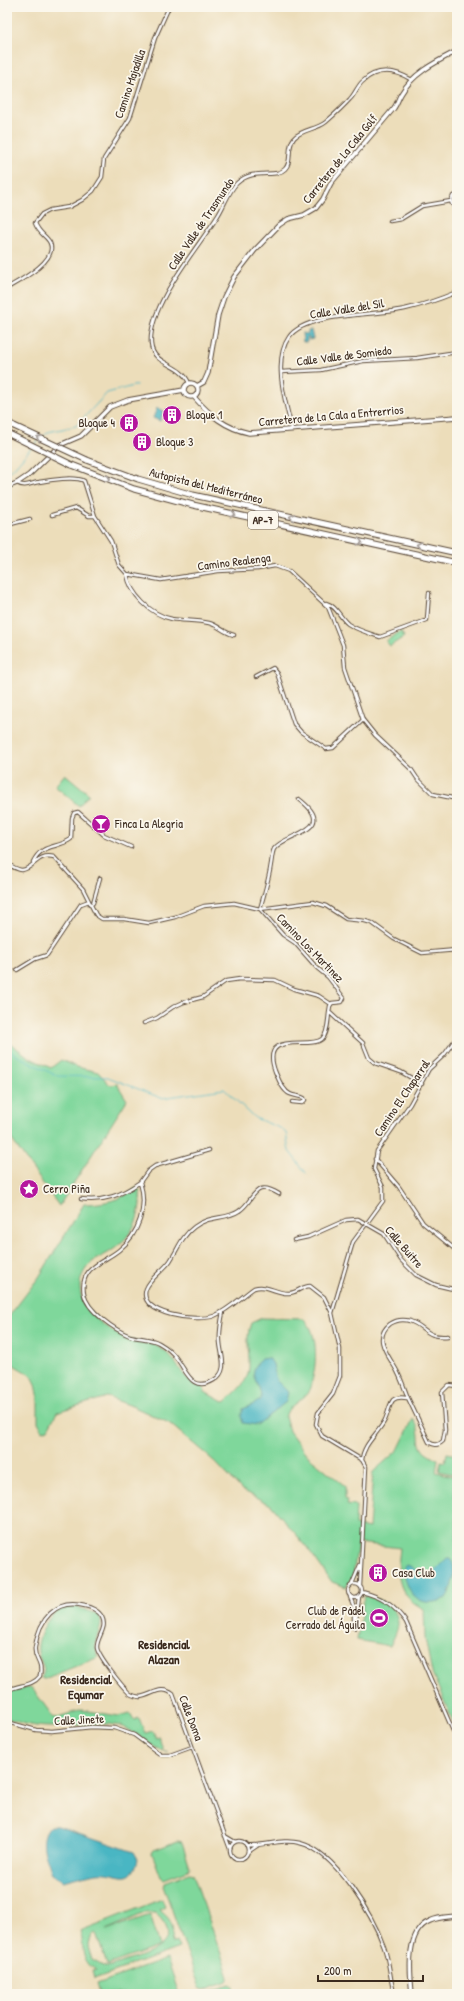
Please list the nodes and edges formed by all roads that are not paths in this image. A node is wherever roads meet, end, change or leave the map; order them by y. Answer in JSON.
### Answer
{"nodes":[{"id":1,"x":169,"y":7,"type":"edge"},
{"id":2,"x":335,"y":7,"type":"edge"},
{"id":3,"x":352,"y":7,"type":"edge"},
{"id":4,"x":457,"y":51,"type":"edge"},
{"id":5,"x":412,"y":80,"type":"junction"},
{"id":6,"x":457,"y":195,"type":"edge"},
{"id":7,"x":451,"y":201,"type":"junction"},
{"id":8,"x":457,"y":206,"type":"edge"},
{"id":9,"x":390,"y":221,"type":"dead end"},
{"id":10,"x":7,"y":288,"type":"edge"},
{"id":11,"x":457,"y":292,"type":"edge"},
{"id":12,"x":457,"y":352,"type":"edge"},
{"id":13,"x":281,"y":372,"type":"junction"},
{"id":14,"x":189,"y":383,"type":"junction"},
{"id":15,"x":197,"y":386,"type":"junction"},
{"id":16,"x":184,"y":390,"type":"junction"},
{"id":17,"x":194,"y":397,"type":"junction"},
{"id":18,"x":457,"y":417,"type":"edge"},
{"id":19,"x":7,"y":422,"type":"edge"},
{"id":20,"x":292,"y":429,"type":"junction"},
{"id":21,"x":8,"y":433,"type":"edge"},
{"id":22,"x":17,"y":483,"type":"junction"},
{"id":23,"x":7,"y":487,"type":"edge"},
{"id":24,"x":52,"y":515,"type":"dead end"},
{"id":25,"x":95,"y":516,"type":"junction"},
{"id":26,"x":30,"y":519,"type":"dead end"},
{"id":27,"x":7,"y":525,"type":"edge"},
{"id":28,"x":457,"y":553,"type":"edge"},
{"id":29,"x":457,"y":563,"type":"edge"},
{"id":30,"x":127,"y":574,"type":"junction"},
{"id":31,"x":429,"y":593,"type":"dead end"},
{"id":32,"x":326,"y":603,"type":"junction"},
{"id":33,"x":234,"y":635,"type":"dead end"},
{"id":34,"x":256,"y":677,"type":"dead end"},
{"id":35,"x":363,"y":720,"type":"junction"},
{"id":36,"x":299,"y":799,"type":"dead end"},
{"id":37,"x":457,"y":799,"type":"edge"},
{"id":38,"x":131,"y":847,"type":"dead end"},
{"id":39,"x":33,"y":863,"type":"junction"},
{"id":40,"x":7,"y":864,"type":"edge"},
{"id":41,"x":100,"y":878,"type":"dead end"},
{"id":42,"x":88,"y":901,"type":"junction"},
{"id":43,"x":90,"y":905,"type":"junction"},
{"id":44,"x":260,"y":909,"type":"junction"},
{"id":45,"x":457,"y":950,"type":"edge"},
{"id":46,"x":17,"y":970,"type":"dead end"},
{"id":47,"x":331,"y":1004,"type":"junction"},
{"id":48,"x":329,"y":1012,"type":"junction"},
{"id":49,"x":144,"y":1023,"type":"dead end"},
{"id":50,"x":457,"y":1037,"type":"edge"},
{"id":51,"x":422,"y":1084,"type":"junction"},
{"id":52,"x":292,"y":1102,"type":"dead end"},
{"id":53,"x":209,"y":1150,"type":"dead end"},
{"id":54,"x":375,"y":1159,"type":"junction"},
{"id":55,"x":140,"y":1182,"type":"junction"},
{"id":56,"x":279,"y":1194,"type":"dead end"},
{"id":57,"x":82,"y":1199,"type":"dead end"},
{"id":58,"x":366,"y":1223,"type":"junction"},
{"id":59,"x":294,"y":1240,"type":"dead end"},
{"id":60,"x":457,"y":1251,"type":"edge"},
{"id":61,"x":457,"y":1290,"type":"edge"},
{"id":62,"x":223,"y":1312,"type":"junction"},
{"id":63,"x":332,"y":1313,"type":"junction"},
{"id":64,"x":448,"y":1336,"type":"dead end"},
{"id":65,"x":457,"y":1386,"type":"edge"},
{"id":66,"x":408,"y":1398,"type":"junction"},
{"id":67,"x":362,"y":1460,"type":"junction"},
{"id":68,"x":361,"y":1558,"type":"junction"},
{"id":69,"x":352,"y":1584,"type":"junction"},
{"id":70,"x":360,"y":1586,"type":"junction"},
{"id":71,"x":362,"y":1592,"type":"junction"},
{"id":72,"x":350,"y":1596,"type":"junction"},
{"id":73,"x":359,"y":1597,"type":"junction"},
{"id":74,"x":7,"y":1691,"type":"edge"},
{"id":75,"x":7,"y":1722,"type":"edge"},
{"id":76,"x":457,"y":1740,"type":"edge"},
{"id":77,"x":192,"y":1747,"type":"junction"},
{"id":78,"x":224,"y":1836,"type":"junction"},
{"id":79,"x":235,"y":1842,"type":"junction"},
{"id":80,"x":246,"y":1845,"type":"junction"},
{"id":81,"x":258,"y":1845,"type":"junction"},
{"id":82,"x":230,"y":1849,"type":"junction"},
{"id":83,"x":247,"y":1852,"type":"junction"},
{"id":84,"x":457,"y":1916,"type":"edge"},
{"id":85,"x":396,"y":1994,"type":"edge"},
{"id":86,"x":412,"y":1994,"type":"edge"}],
"edges":[{"from":1,"to":10,"type":"street","name":"Camino Majadilla"},
{"from":2,"to":3,"type":"street"},
{"from":4,"to":5,"type":"street","name":"Carretera de La Cala Golf"},
{"from":5,"to":14,"type":"street","name":"Calle Valle de Trasmundo"},
{"from":5,"to":15,"type":"street","name":"Carretera de La Cala Golf"},
{"from":6,"to":7,"type":"street"},
{"from":7,"to":8,"type":"street"},
{"from":7,"to":9,"type":"street"},
{"from":11,"to":13,"type":"street","name":"Calle Valle del Sil"},
{"from":12,"to":13,"type":"street","name":"Calle Valle de Somiedo"},
{"from":13,"to":20,"type":"street","name":"Calle Valle del Sil"},
{"from":14,"to":15,"type":"street"},
{"from":14,"to":16,"type":"street"},
{"from":15,"to":17,"type":"street"},
{"from":16,"to":17,"type":"street"},
{"from":16,"to":22,"type":"street"},
{"from":17,"to":20,"type":"street","name":"Carretera de La Cala a Entrerrios"},
{"from":18,"to":20,"type":"street","name":"Carretera de La Cala a Entrerrios"},
{"from":28,"to":19,"type":"highway","name":"Autopista del Mediterráneo","number":"AP-7","one_way":true,"bridge":true},
{"from":21,"to":29,"type":"highway","name":"Autopista del Mediterráneo","number":"AP-7","one_way":true,"bridge":true},
{"from":22,"to":23,"type":"street"},
{"from":22,"to":25,"type":"street"},
{"from":24,"to":25,"type":"street"},
{"from":25,"to":30,"type":"street"},
{"from":26,"to":27,"type":"street"},
{"from":30,"to":32,"type":"street","name":"Camino Realenga"},
{"from":30,"to":33,"type":"street"},
{"from":31,"to":32,"type":"street"},
{"from":32,"to":35,"type":"street","name":"Camino Realenga"},
{"from":34,"to":35,"type":"street"},
{"from":35,"to":37,"type":"street","name":"Camino Realenga"},
{"from":36,"to":44,"type":"street"},
{"from":38,"to":39,"type":"street"},
{"from":39,"to":40,"type":"street"},
{"from":39,"to":42,"type":"street"},
{"from":41,"to":43,"type":"street"},
{"from":42,"to":43,"type":"street"},
{"from":42,"to":46,"type":"street"},
{"from":43,"to":44,"type":"street"},
{"from":44,"to":45,"type":"street"},
{"from":44,"to":47,"type":"street","name":"Camino Los Martinez"},
{"from":47,"to":48,"type":"street"},
{"from":47,"to":49,"type":"street"},
{"from":48,"to":51,"type":"street"},
{"from":48,"to":52,"type":"street"},
{"from":50,"to":51,"type":"street","name":"Camino El Chaparral"},
{"from":51,"to":54,"type":"street","name":"Camino El Chaparral"},
{"from":53,"to":55,"type":"street"},
{"from":54,"to":58,"type":"street","name":"Camino El Chaparral"},
{"from":54,"to":60,"type":"street"},
{"from":55,"to":57,"type":"street"},
{"from":55,"to":62,"type":"street"},
{"from":56,"to":62,"type":"street"},
{"from":58,"to":59,"type":"street","name":"Calle Buitre"},
{"from":58,"to":61,"type":"street","name":"Calle Buitre"},
{"from":58,"to":63,"type":"street"},
{"from":62,"to":63,"type":"street"},
{"from":63,"to":67,"type":"street"},
{"from":64,"to":66,"type":"street"},
{"from":65,"to":66,"type":"street"},
{"from":66,"to":67,"type":"street"},
{"from":67,"to":68,"type":"street"},
{"from":68,"to":69,"type":"street"},
{"from":68,"to":70,"type":"street"},
{"from":69,"to":70,"type":"street"},
{"from":69,"to":72,"type":"street"},
{"from":70,"to":71,"type":"street"},
{"from":71,"to":73,"type":"street"},
{"from":71,"to":76,"type":"street"},
{"from":72,"to":73,"type":"street"},
{"from":72,"to":73,"type":"street"},
{"from":74,"to":77,"type":"street","name":"Calle Doma"},
{"from":75,"to":77,"type":"street","name":"Calle Jinete"},
{"from":77,"to":78,"type":"street","name":"Calle Doma"},
{"from":78,"to":79,"type":"street"},
{"from":78,"to":82,"type":"street","name":"Calle Doma"},
{"from":79,"to":80,"type":"street"},
{"from":79,"to":82,"type":"street"},
{"from":80,"to":81,"type":"street"},
{"from":80,"to":83,"type":"street"},
{"from":81,"to":83,"type":"street"},
{"from":81,"to":85,"type":"street"},
{"from":82,"to":83,"type":"street"},
{"from":84,"to":86,"type":"street"}]}
